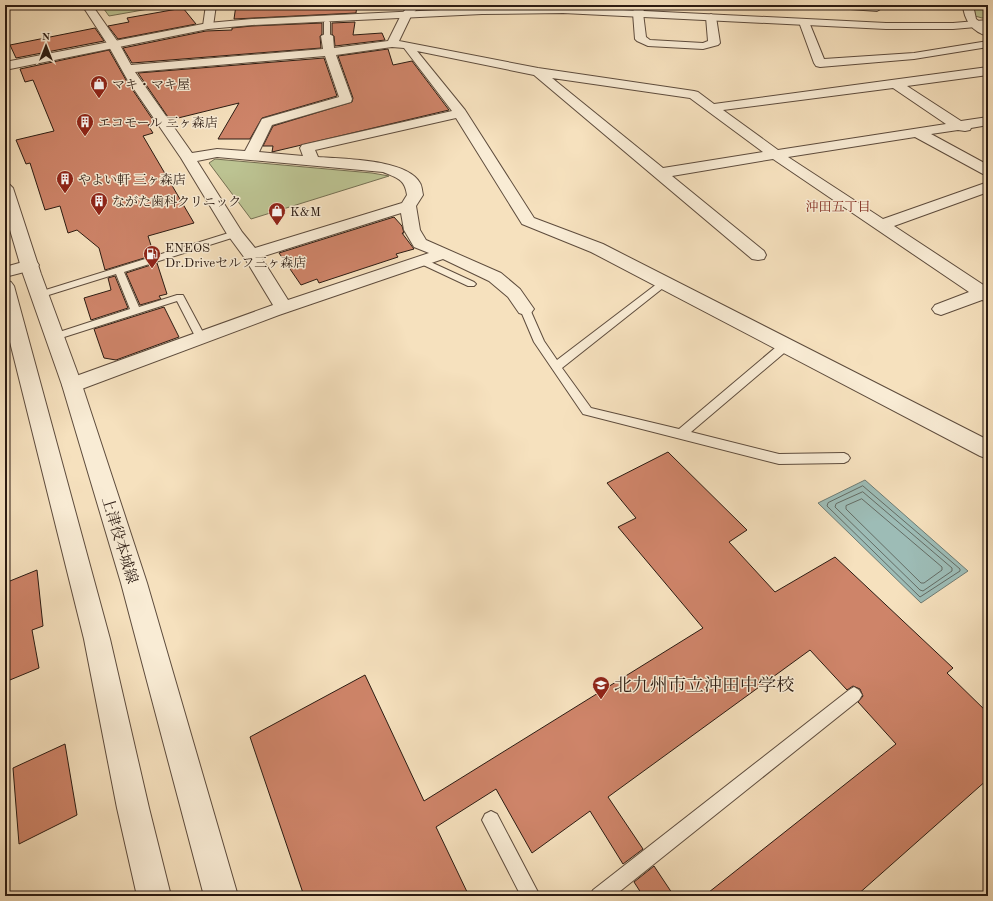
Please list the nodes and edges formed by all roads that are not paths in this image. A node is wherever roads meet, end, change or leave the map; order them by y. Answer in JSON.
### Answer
{"nodes":[{"id":1,"x":87,"y":5,"type":"edge"},
{"id":2,"x":211,"y":5,"type":"edge"},
{"id":3,"x":415,"y":5,"type":"edge"},
{"id":4,"x":838,"y":5,"type":"edge"},
{"id":5,"x":968,"y":5,"type":"edge"},
{"id":6,"x":877,"y":6,"type":"edge"},
{"id":7,"x":639,"y":9,"type":"edge"},
{"id":8,"x":406,"y":15,"type":"junction"},
{"id":9,"x":711,"y":17,"type":"junction"},
{"id":10,"x":326,"y":22,"type":"dead end"},
{"id":11,"x":804,"y":22,"type":"junction"},
{"id":12,"x":988,"y":23,"type":"edge"},
{"id":13,"x":974,"y":25,"type":"junction"},
{"id":14,"x":208,"y":26,"type":"junction"},
{"id":15,"x":886,"y":26,"type":"junction"},
{"id":16,"x":988,"y":33,"type":"edge"},
{"id":17,"x":328,"y":36,"type":"joint"},
{"id":18,"x":988,"y":44,"type":"edge"},
{"id":19,"x":114,"y":45,"type":"junction"},
{"id":20,"x":400,"y":45,"type":"junction"},
{"id":21,"x":329,"y":52,"type":"junction"},
{"id":22,"x":5,"y":66,"type":"edge"},
{"id":23,"x":128,"y":69,"type":"junction"},
{"id":24,"x":988,"y":71,"type":"edge"},
{"id":25,"x":538,"y":72,"type":"junction"},
{"id":26,"x":896,"y":84,"type":"junction"},
{"id":27,"x":713,"y":108,"type":"junction"},
{"id":28,"x":460,"y":113,"type":"junction"},
{"id":29,"x":988,"y":121,"type":"edge"},
{"id":30,"x":959,"y":126,"type":"junction"},
{"id":31,"x":988,"y":131,"type":"edge"},
{"id":32,"x":917,"y":132,"type":"junction"},
{"id":33,"x":774,"y":154,"type":"junction"},
{"id":34,"x":250,"y":155,"type":"junction"},
{"id":35,"x":188,"y":158,"type":"junction"},
{"id":36,"x":312,"y":160,"type":"junction"},
{"id":37,"x":988,"y":171,"type":"edge"},
{"id":38,"x":660,"y":173,"type":"junction"},
{"id":39,"x":988,"y":187,"type":"edge"},
{"id":40,"x":5,"y":188,"type":"edge"},
{"id":41,"x":408,"y":206,"type":"junction"},
{"id":42,"x":883,"y":224,"type":"junction"},
{"id":43,"x":235,"y":234,"type":"junction"},
{"id":44,"x":444,"y":253,"type":"junction"},
{"id":45,"x":251,"y":255,"type":"junction"},
{"id":46,"x":758,"y":255,"type":"dead end"},
{"id":47,"x":422,"y":261,"type":"junction"},
{"id":48,"x":30,"y":266,"type":"junction"},
{"id":49,"x":119,"y":270,"type":"junction"},
{"id":50,"x":5,"y":272,"type":"edge"},
{"id":51,"x":665,"y":282,"type":"junction"},
{"id":52,"x":471,"y":284,"type":"dead end"},
{"id":53,"x":5,"y":286,"type":"edge"},
{"id":54,"x":986,"y":293,"type":"edge"},
{"id":55,"x":39,"y":295,"type":"junction"},
{"id":56,"x":284,"y":307,"type":"junction"},
{"id":57,"x":525,"y":308,"type":"joint"},
{"id":58,"x":941,"y":309,"type":"dead end"},
{"id":59,"x":136,"y":311,"type":"junction"},
{"id":60,"x":54,"y":337,"type":"junction"},
{"id":61,"x":201,"y":338,"type":"junction"},
{"id":62,"x":786,"y":345,"type":"junction"},
{"id":63,"x":556,"y":367,"type":"junction"},
{"id":64,"x":72,"y":385,"type":"junction"},
{"id":65,"x":680,"y":435,"type":"junction"},
{"id":66,"x":988,"y":450,"type":"edge"},
{"id":67,"x":844,"y":458,"type":"dead end"},
{"id":68,"x":854,"y":695,"type":"dead end"},
{"id":69,"x":491,"y":820,"type":"dead end"},
{"id":70,"x":154,"y":896,"type":"edge"},
{"id":71,"x":222,"y":896,"type":"edge"},
{"id":72,"x":531,"y":896,"type":"edge"},
{"id":73,"x":599,"y":896,"type":"edge"}],
"edges":[{"from":1,"to":19,"type":"street"},
{"from":2,"to":14,"type":"street"},
{"from":3,"to":8,"type":"street"},
{"from":4,"to":6,"type":"street"},
{"from":5,"to":13,"type":"street"},
{"from":6,"to":15,"type":"street"},
{"from":7,"to":8,"type":"street"},
{"from":7,"to":9,"type":"street"},
{"from":7,"to":9,"type":"street"},
{"from":8,"to":14,"type":"street"},
{"from":8,"to":20,"type":"street"},
{"from":9,"to":11,"type":"street"},
{"from":10,"to":17,"type":"lane"},
{"from":11,"to":15,"type":"street"},
{"from":11,"to":18,"type":"street"},
{"from":12,"to":13,"type":"street"},
{"from":13,"to":15,"type":"street"},
{"from":13,"to":16,"type":"street"},
{"from":14,"to":19,"type":"street"},
{"from":17,"to":21,"type":"street"},
{"from":19,"to":22,"type":"street"},
{"from":19,"to":23,"type":"street"},
{"from":20,"to":21,"type":"street"},
{"from":20,"to":25,"type":"street"},
{"from":20,"to":28,"type":"street"},
{"from":21,"to":23,"type":"street"},
{"from":21,"to":34,"type":"street"},
{"from":23,"to":35,"type":"street"},
{"from":24,"to":26,"type":"street"},
{"from":25,"to":27,"type":"street"},
{"from":25,"to":38,"type":"street"},
{"from":26,"to":27,"type":"street"},
{"from":26,"to":30,"type":"street"},
{"from":27,"to":33,"type":"street"},
{"from":28,"to":36,"type":"street"},
{"from":28,"to":51,"type":"street"},
{"from":29,"to":30,"type":"street"},
{"from":30,"to":31,"type":"street"},
{"from":30,"to":32,"type":"street"},
{"from":32,"to":33,"type":"street"},
{"from":32,"to":37,"type":"street"},
{"from":33,"to":38,"type":"street"},
{"from":33,"to":42,"type":"street"},
{"from":34,"to":35,"type":"street"},
{"from":34,"to":36,"type":"street"},
{"from":35,"to":43,"type":"street"},
{"from":36,"to":41,"type":"street"},
{"from":38,"to":46,"type":"street"},
{"from":39,"to":42,"type":"street"},
{"from":40,"to":48,"type":"street","name":"上津役本城線"},
{"from":41,"to":44,"type":"street"},
{"from":41,"to":45,"type":"street"},
{"from":42,"to":54,"type":"street"},
{"from":43,"to":45,"type":"street"},
{"from":43,"to":49,"type":"lane"},
{"from":44,"to":47,"type":"street"},
{"from":44,"to":57,"type":"street"},
{"from":45,"to":56,"type":"street"},
{"from":47,"to":52,"type":"lane"},
{"from":47,"to":56,"type":"street"},
{"from":48,"to":50,"type":"street"},
{"from":48,"to":55,"type":"street","name":"上津役本城線"},
{"from":49,"to":55,"type":"lane"},
{"from":49,"to":59,"type":"lane"},
{"from":51,"to":62,"type":"street"},
{"from":51,"to":63,"type":"lane"},
{"from":53,"to":70,"type":"street"},
{"from":54,"to":58,"type":"street"},
{"from":55,"to":60,"type":"street","name":"上津役本城線"},
{"from":56,"to":61,"type":"street"},
{"from":57,"to":63,"type":"lane"},
{"from":59,"to":60,"type":"lane"},
{"from":59,"to":61,"type":"lane"},
{"from":60,"to":64,"type":"street","name":"上津役本城線"},
{"from":61,"to":64,"type":"street"},
{"from":62,"to":65,"type":"lane"},
{"from":62,"to":66,"type":"street"},
{"from":63,"to":65,"type":"lane"},
{"from":64,"to":71,"type":"street","name":"上津役本城線"},
{"from":65,"to":67,"type":"lane"},
{"from":68,"to":73,"type":"lane"},
{"from":69,"to":72,"type":"lane"}]}
